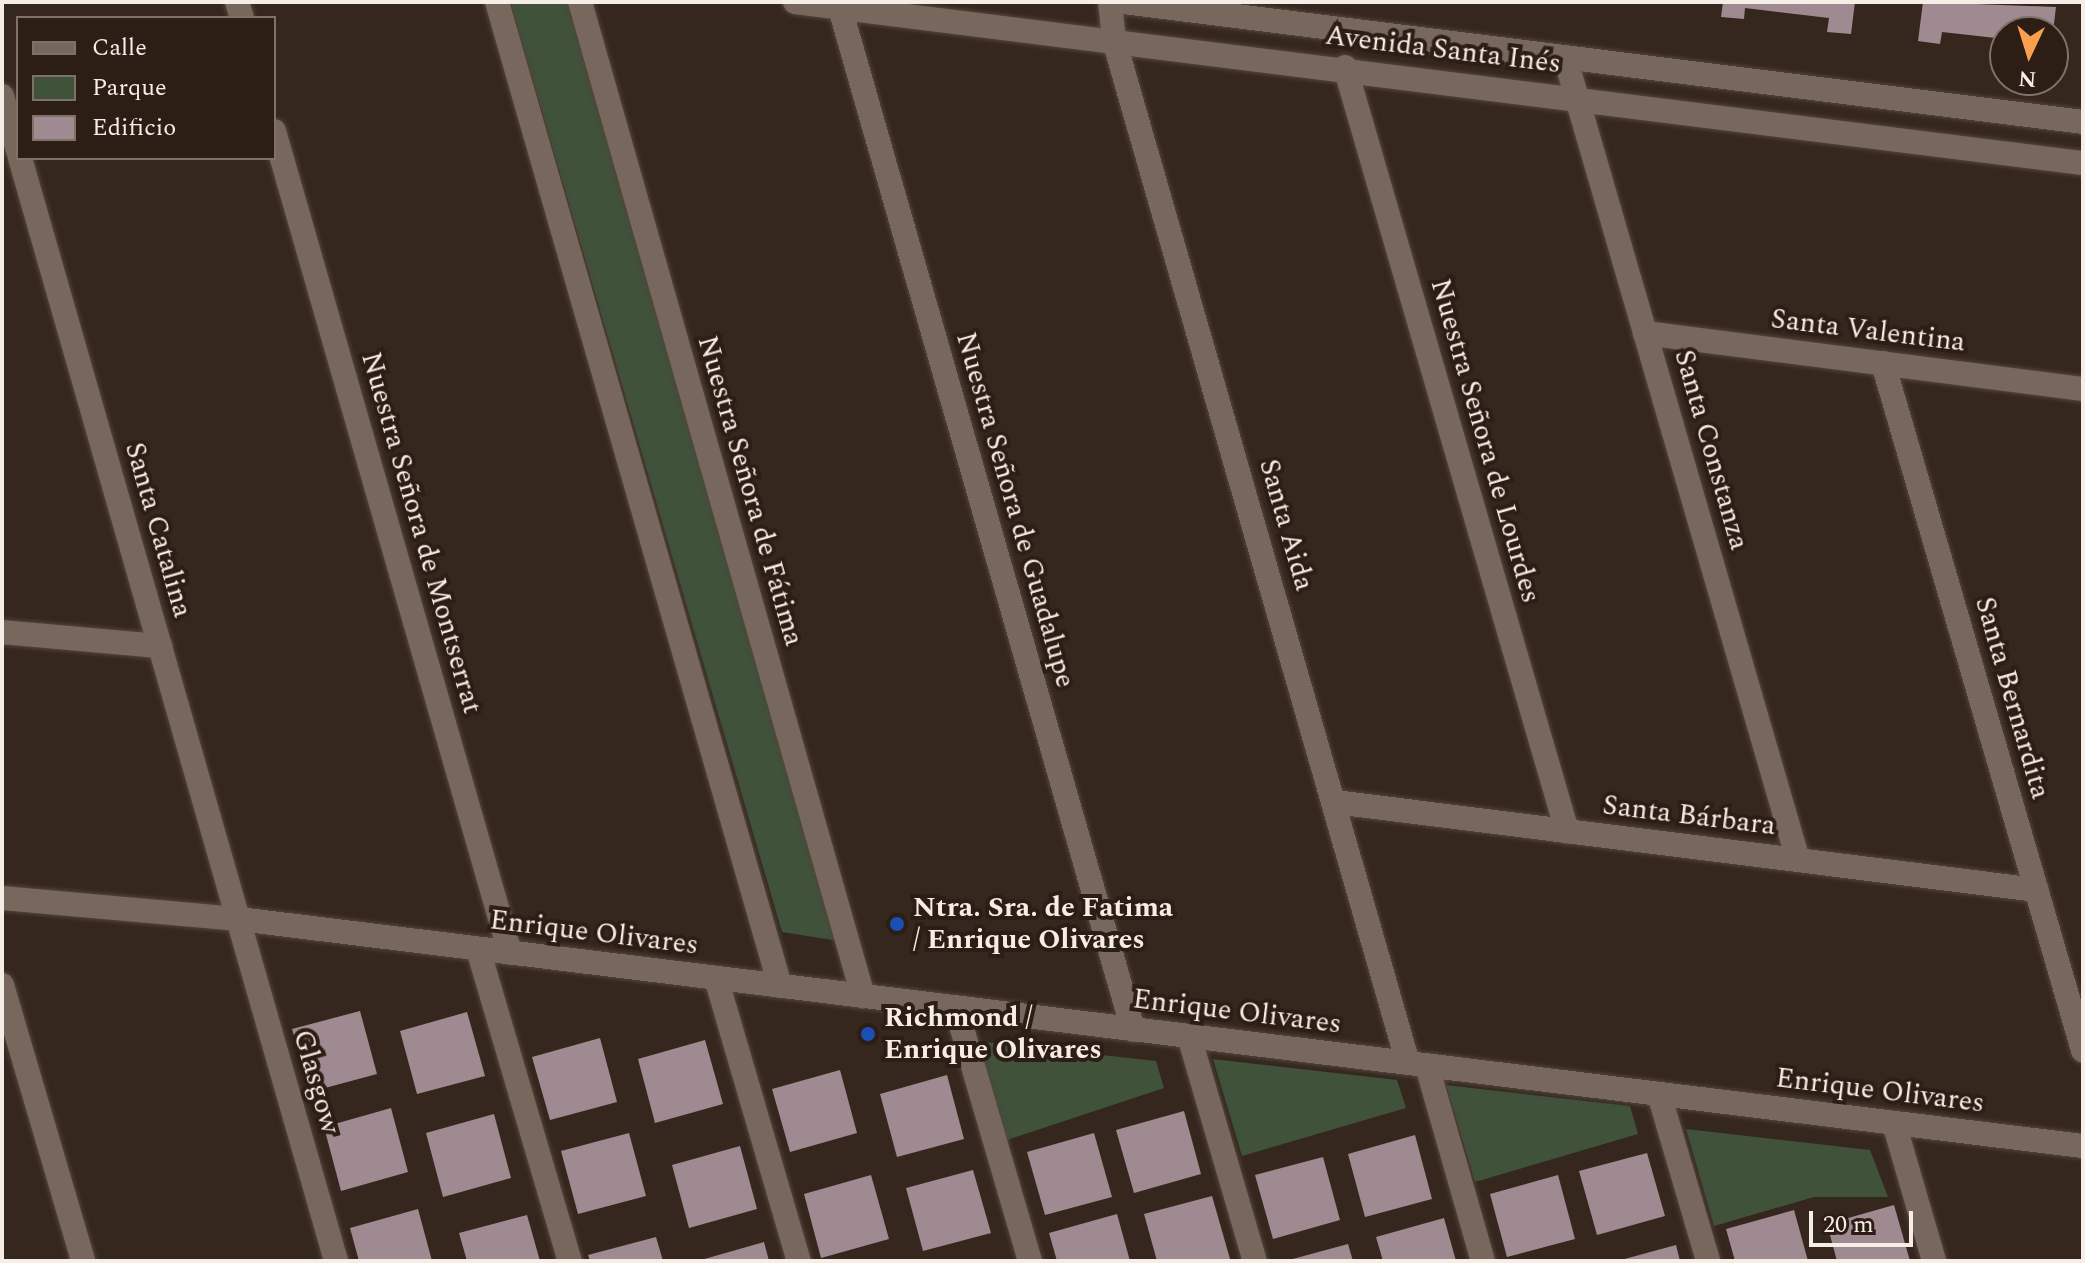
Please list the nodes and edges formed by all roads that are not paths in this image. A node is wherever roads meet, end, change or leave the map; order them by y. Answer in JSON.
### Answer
{"nodes":[{"id":1,"x":497,"y":2,"type":"edge"},
{"id":2,"x":580,"y":2,"type":"edge"},
{"id":3,"x":795,"y":2,"type":"edge"},
{"id":4,"x":1110,"y":2,"type":"edge"},
{"id":5,"x":1124,"y":2,"type":"edge"},
{"id":6,"x":840,"y":8,"type":"junction"},
{"id":7,"x":1114,"y":40,"type":"junction"},
{"id":8,"x":1565,"y":57,"type":"junction"},
{"id":9,"x":1345,"y":67,"type":"junction"},
{"id":10,"x":1577,"y":98,"type":"junction"},
{"id":11,"x":4,"y":110,"type":"edge"},
{"id":12,"x":2083,"y":122,"type":"edge"},
{"id":13,"x":276,"y":138,"type":"edge"},
{"id":14,"x":16,"y":145,"type":"edge"},
{"id":15,"x":21,"y":160,"type":"edge"},
{"id":16,"x":2083,"y":163,"type":"edge"},
{"id":17,"x":1645,"y":333,"type":"junction"},
{"id":18,"x":1883,"y":363,"type":"junction"},
{"id":19,"x":2083,"y":389,"type":"edge"},
{"id":20,"x":2,"y":632,"type":"edge"},
{"id":21,"x":160,"y":646,"type":"junction"},
{"id":22,"x":1335,"y":802,"type":"junction"},
{"id":23,"x":1567,"y":831,"type":"junction"},
{"id":24,"x":1798,"y":860,"type":"junction"},
{"id":25,"x":2037,"y":890,"type":"junction"},
{"id":26,"x":2,"y":898,"type":"edge"},
{"id":27,"x":239,"y":919,"type":"junction"},
{"id":28,"x":478,"y":949,"type":"junction"},
{"id":29,"x":510,"y":953,"type":"junction"},
{"id":30,"x":716,"y":978,"type":"junction"},
{"id":31,"x":2,"y":985,"type":"edge"},
{"id":32,"x":780,"y":986,"type":"junction"},
{"id":33,"x":863,"y":996,"type":"junction"},
{"id":34,"x":956,"y":1008,"type":"junction"},
{"id":35,"x":1133,"y":1030,"type":"junction"},
{"id":36,"x":1189,"y":1036,"type":"junction"},
{"id":37,"x":2083,"y":1050,"type":"edge"},
{"id":38,"x":1417,"y":1065,"type":"junction"},
{"id":39,"x":1659,"y":1094,"type":"junction"},
{"id":40,"x":1894,"y":1123,"type":"junction"},
{"id":41,"x":2083,"y":1146,"type":"edge"},
{"id":42,"x":83,"y":1261,"type":"edge"},
{"id":43,"x":336,"y":1261,"type":"edge"},
{"id":44,"x":570,"y":1261,"type":"edge"},
{"id":45,"x":799,"y":1261,"type":"edge"},
{"id":46,"x":1030,"y":1261,"type":"edge"},
{"id":47,"x":1255,"y":1261,"type":"edge"},
{"id":48,"x":1483,"y":1261,"type":"edge"},
{"id":49,"x":1708,"y":1261,"type":"edge"},
{"id":50,"x":1934,"y":1261,"type":"edge"}],
"edges":[{"from":1,"to":32,"type":"street"},
{"from":2,"to":33,"type":"street","name":"Nuestra Señora de Fátima"},
{"from":3,"to":6,"type":"street","name":"Avenida Santa Inés"},
{"from":4,"to":7,"type":"street","name":"Santa Aida"},
{"from":5,"to":8,"type":"street","name":"Avenida Santa Inés"},
{"from":6,"to":7,"type":"street","name":"Avenida Santa Inés"},
{"from":6,"to":35,"type":"street","name":"Nuestra Señora de Guadalupe"},
{"from":7,"to":9,"type":"street","name":"Avenida Santa Inés"},
{"from":7,"to":22,"type":"street","name":"Santa Aida"},
{"from":8,"to":10,"type":"street","name":"Santa Constanza"},
{"from":8,"to":12,"type":"street","name":"Avenida Santa Inés"},
{"from":9,"to":10,"type":"street","name":"Avenida Santa Inés"},
{"from":9,"to":23,"type":"street","name":"Nuestra Señora de Lourdes"},
{"from":10,"to":16,"type":"street","name":"Avenida Santa Inés"},
{"from":10,"to":17,"type":"street","name":"Santa Constanza"},
{"from":11,"to":14,"type":"street"},
{"from":13,"to":29,"type":"street","name":"Nuestra Señora de Montserrat"},
{"from":15,"to":21,"type":"street","name":"Santa Catalina"},
{"from":17,"to":18,"type":"street","name":"Santa Valentina"},
{"from":17,"to":24,"type":"street","name":"Santa Constanza"},
{"from":18,"to":19,"type":"street","name":"Santa Valentina"},
{"from":18,"to":25,"type":"street","name":"Santa Bernardita"},
{"from":20,"to":21,"type":"street"},
{"from":21,"to":27,"type":"street","name":"Santa Catalina"},
{"from":22,"to":23,"type":"street","name":"Santa Bárbara"},
{"from":22,"to":38,"type":"street","name":"Santa Aida"},
{"from":23,"to":24,"type":"street","name":"Santa Bárbara"},
{"from":24,"to":25,"type":"street","name":"Santa Bárbara"},
{"from":25,"to":37,"type":"street","name":"Santa Bernardita"},
{"from":26,"to":27,"type":"street","name":"Enrique Olivares"},
{"from":27,"to":28,"type":"street","name":"Enrique Olivares"},
{"from":27,"to":43,"type":"street","name":"Glasgow"},
{"from":28,"to":29,"type":"street","name":"Enrique Olivares"},
{"from":28,"to":44,"type":"street"},
{"from":29,"to":30,"type":"street","name":"Enrique Olivares"},
{"from":30,"to":32,"type":"street","name":"Enrique Olivares"},
{"from":30,"to":45,"type":"street"},
{"from":31,"to":42,"type":"street"},
{"from":32,"to":33,"type":"street","name":"Enrique Olivares"},
{"from":33,"to":34,"type":"street","name":"Enrique Olivares"},
{"from":34,"to":35,"type":"street","name":"Enrique Olivares"},
{"from":34,"to":46,"type":"street"},
{"from":35,"to":36,"type":"street","name":"Enrique Olivares"},
{"from":36,"to":38,"type":"street","name":"Enrique Olivares"},
{"from":36,"to":47,"type":"street"},
{"from":38,"to":39,"type":"street","name":"Enrique Olivares"},
{"from":38,"to":48,"type":"street","name":"Santa Aida"},
{"from":39,"to":40,"type":"street","name":"Enrique Olivares"},
{"from":39,"to":49,"type":"street"},
{"from":40,"to":41,"type":"street","name":"Enrique Olivares"},
{"from":40,"to":50,"type":"street"}]}
